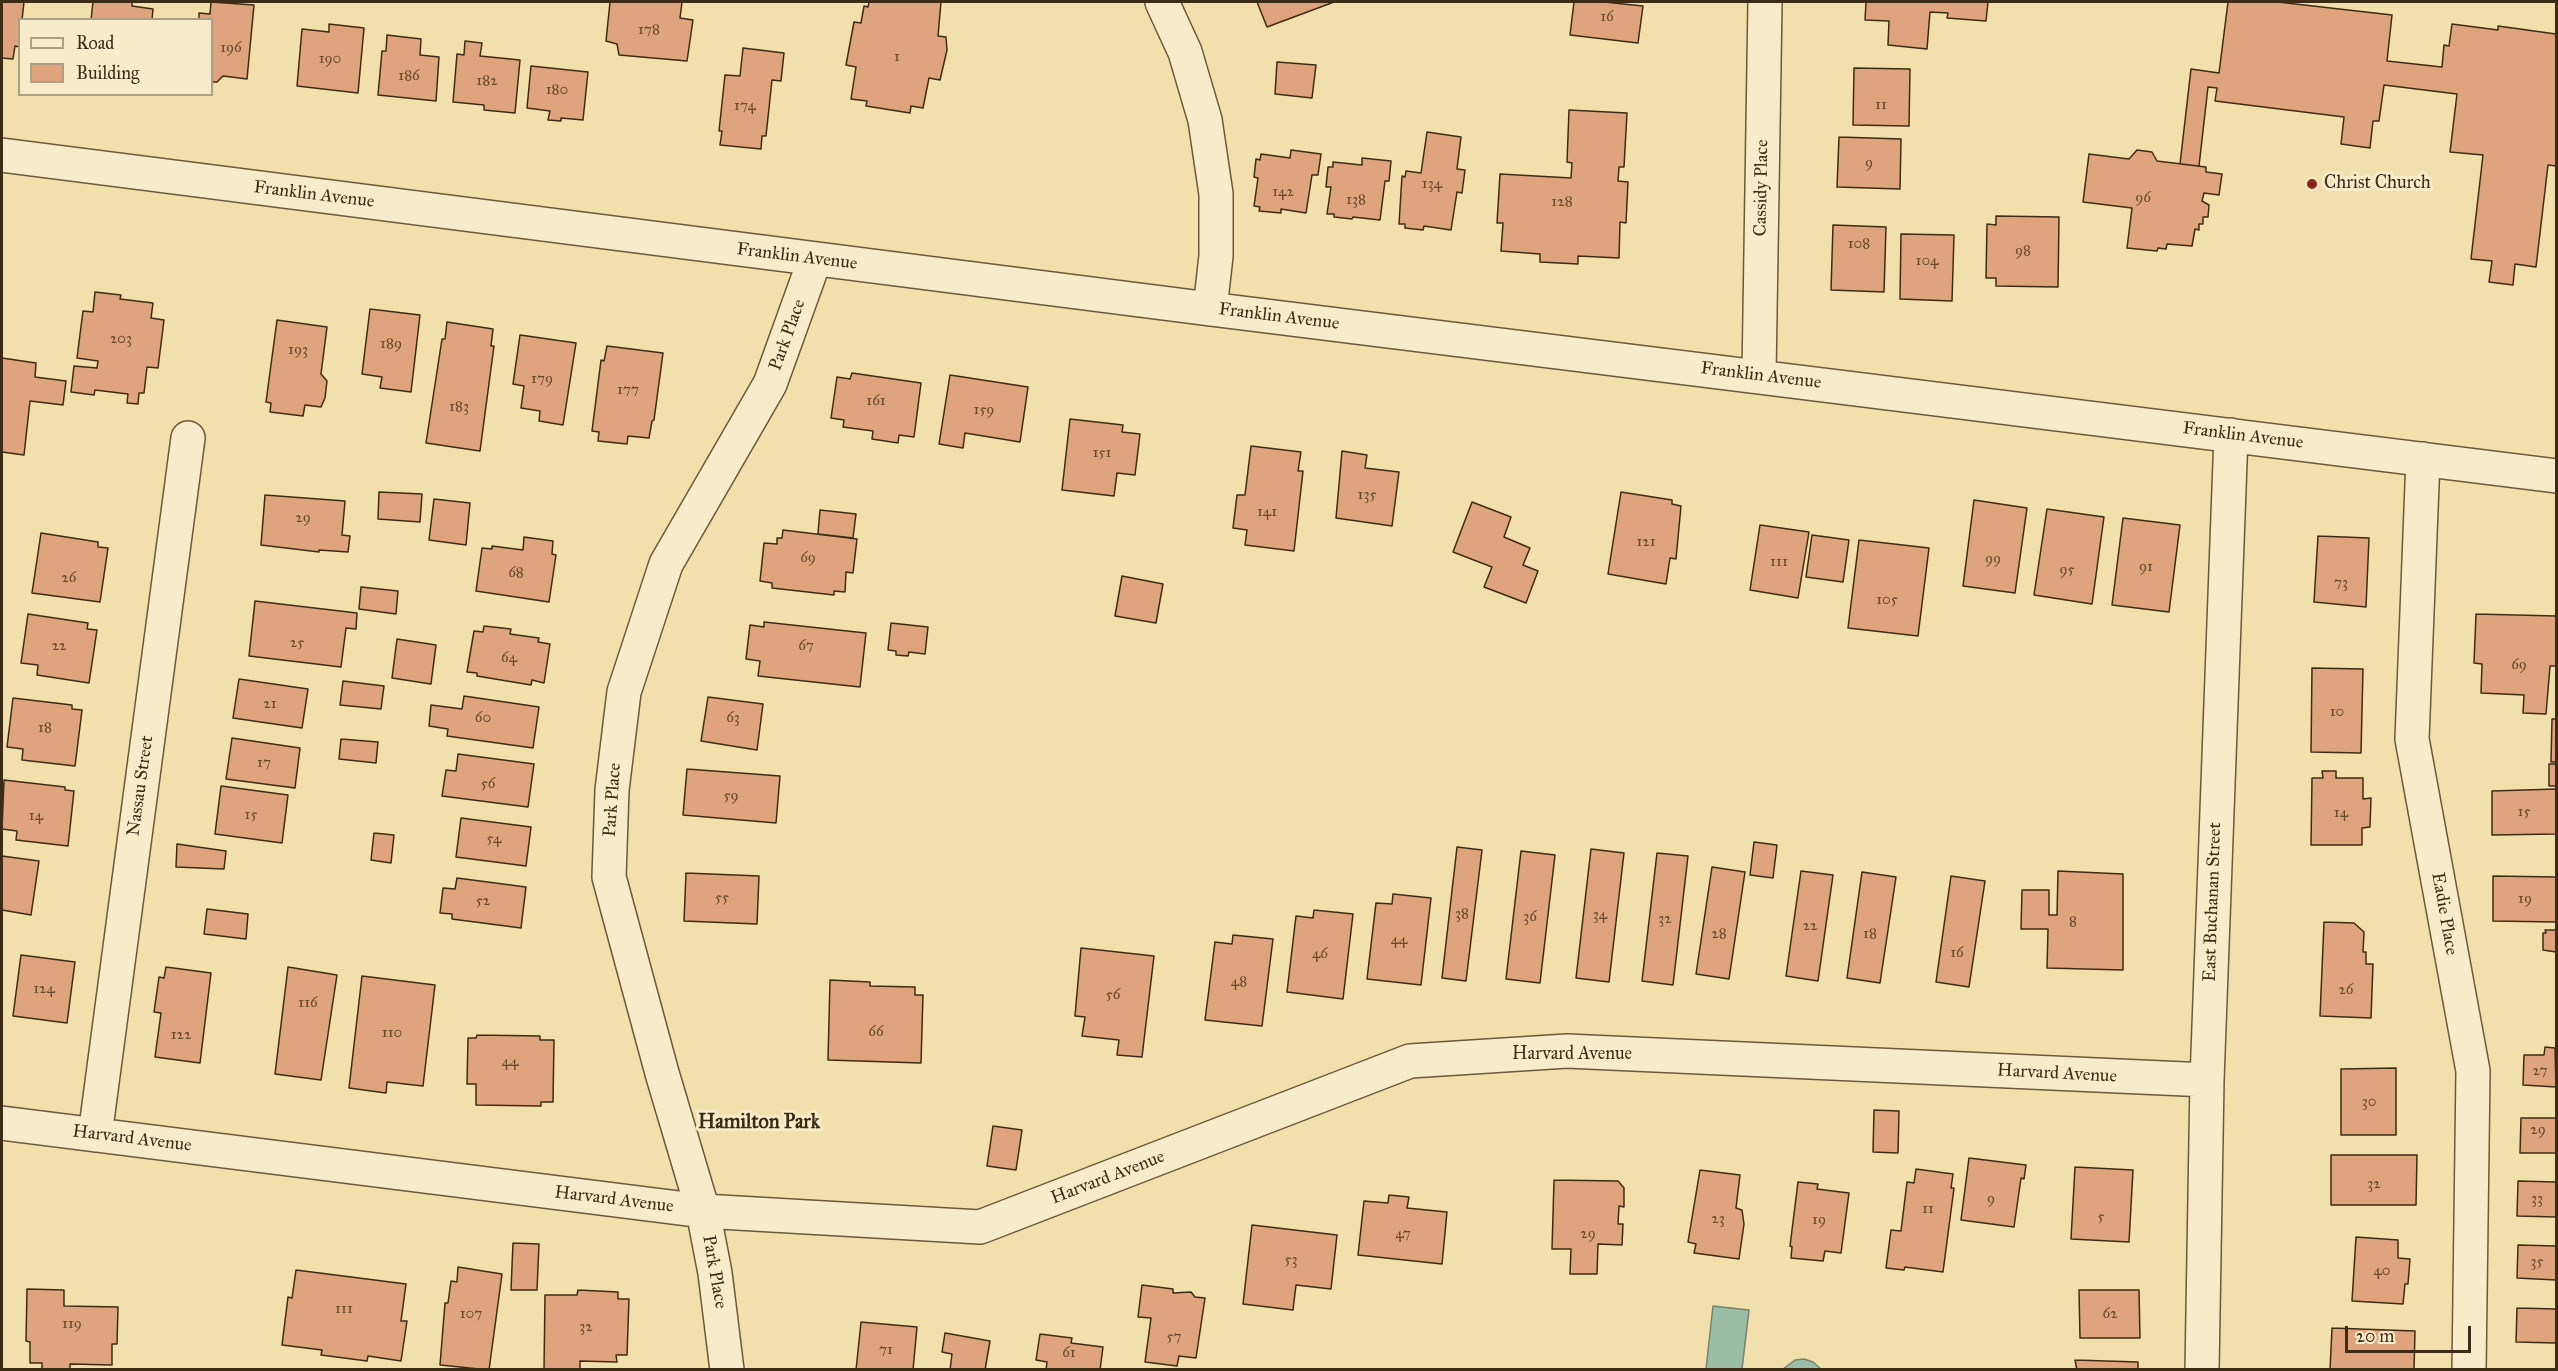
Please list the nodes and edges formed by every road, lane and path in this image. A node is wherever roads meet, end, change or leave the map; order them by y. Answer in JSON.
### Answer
{"nodes":[{"id":1,"x":1162,"y":2,"type":"edge"},
{"id":2,"x":1766,"y":2,"type":"edge"},
{"id":3,"x":2,"y":155,"type":"edge"},
{"id":4,"x":815,"y":259,"type":"junction"},
{"id":5,"x":1210,"y":309,"type":"junction"},
{"id":6,"x":1759,"y":375,"type":"junction"},
{"id":7,"x":2231,"y":435,"type":"junction"},
{"id":8,"x":188,"y":438,"type":"dead end"},
{"id":9,"x":2423,"y":459,"type":"junction"},
{"id":10,"x":2556,"y":476,"type":"edge"},
{"id":11,"x":2207,"y":1080,"type":"junction"},
{"id":12,"x":2,"y":1123,"type":"edge"},
{"id":13,"x":95,"y":1134,"type":"junction"},
{"id":14,"x":703,"y":1211,"type":"junction"},
{"id":15,"x":727,"y":1370,"type":"edge"},
{"id":16,"x":2202,"y":1370,"type":"edge"},
{"id":17,"x":2469,"y":1370,"type":"edge"}],
"edges":[{"from":1,"to":5,"type":"street"},
{"from":2,"to":6,"type":"street","name":"Cassidy Place"},
{"from":3,"to":4,"type":"street","name":"Franklin Avenue"},
{"from":4,"to":5,"type":"street","name":"Franklin Avenue"},
{"from":4,"to":14,"type":"street","name":"Park Place"},
{"from":5,"to":6,"type":"street","name":"Franklin Avenue"},
{"from":6,"to":7,"type":"street","name":"Franklin Avenue"},
{"from":7,"to":9,"type":"street","name":"Franklin Avenue"},
{"from":7,"to":11,"type":"street","name":"East Buchanan Street"},
{"from":8,"to":13,"type":"street","name":"Nassau Street"},
{"from":9,"to":10,"type":"street","name":"Franklin Avenue"},
{"from":9,"to":17,"type":"street","name":"Eadie Place"},
{"from":11,"to":14,"type":"street","name":"Harvard Avenue"},
{"from":11,"to":16,"type":"street","name":"East Buchanan Street"},
{"from":12,"to":13,"type":"street","name":"Harvard Avenue"},
{"from":13,"to":14,"type":"street","name":"Harvard Avenue"},
{"from":14,"to":15,"type":"street","name":"Park Place"}]}
